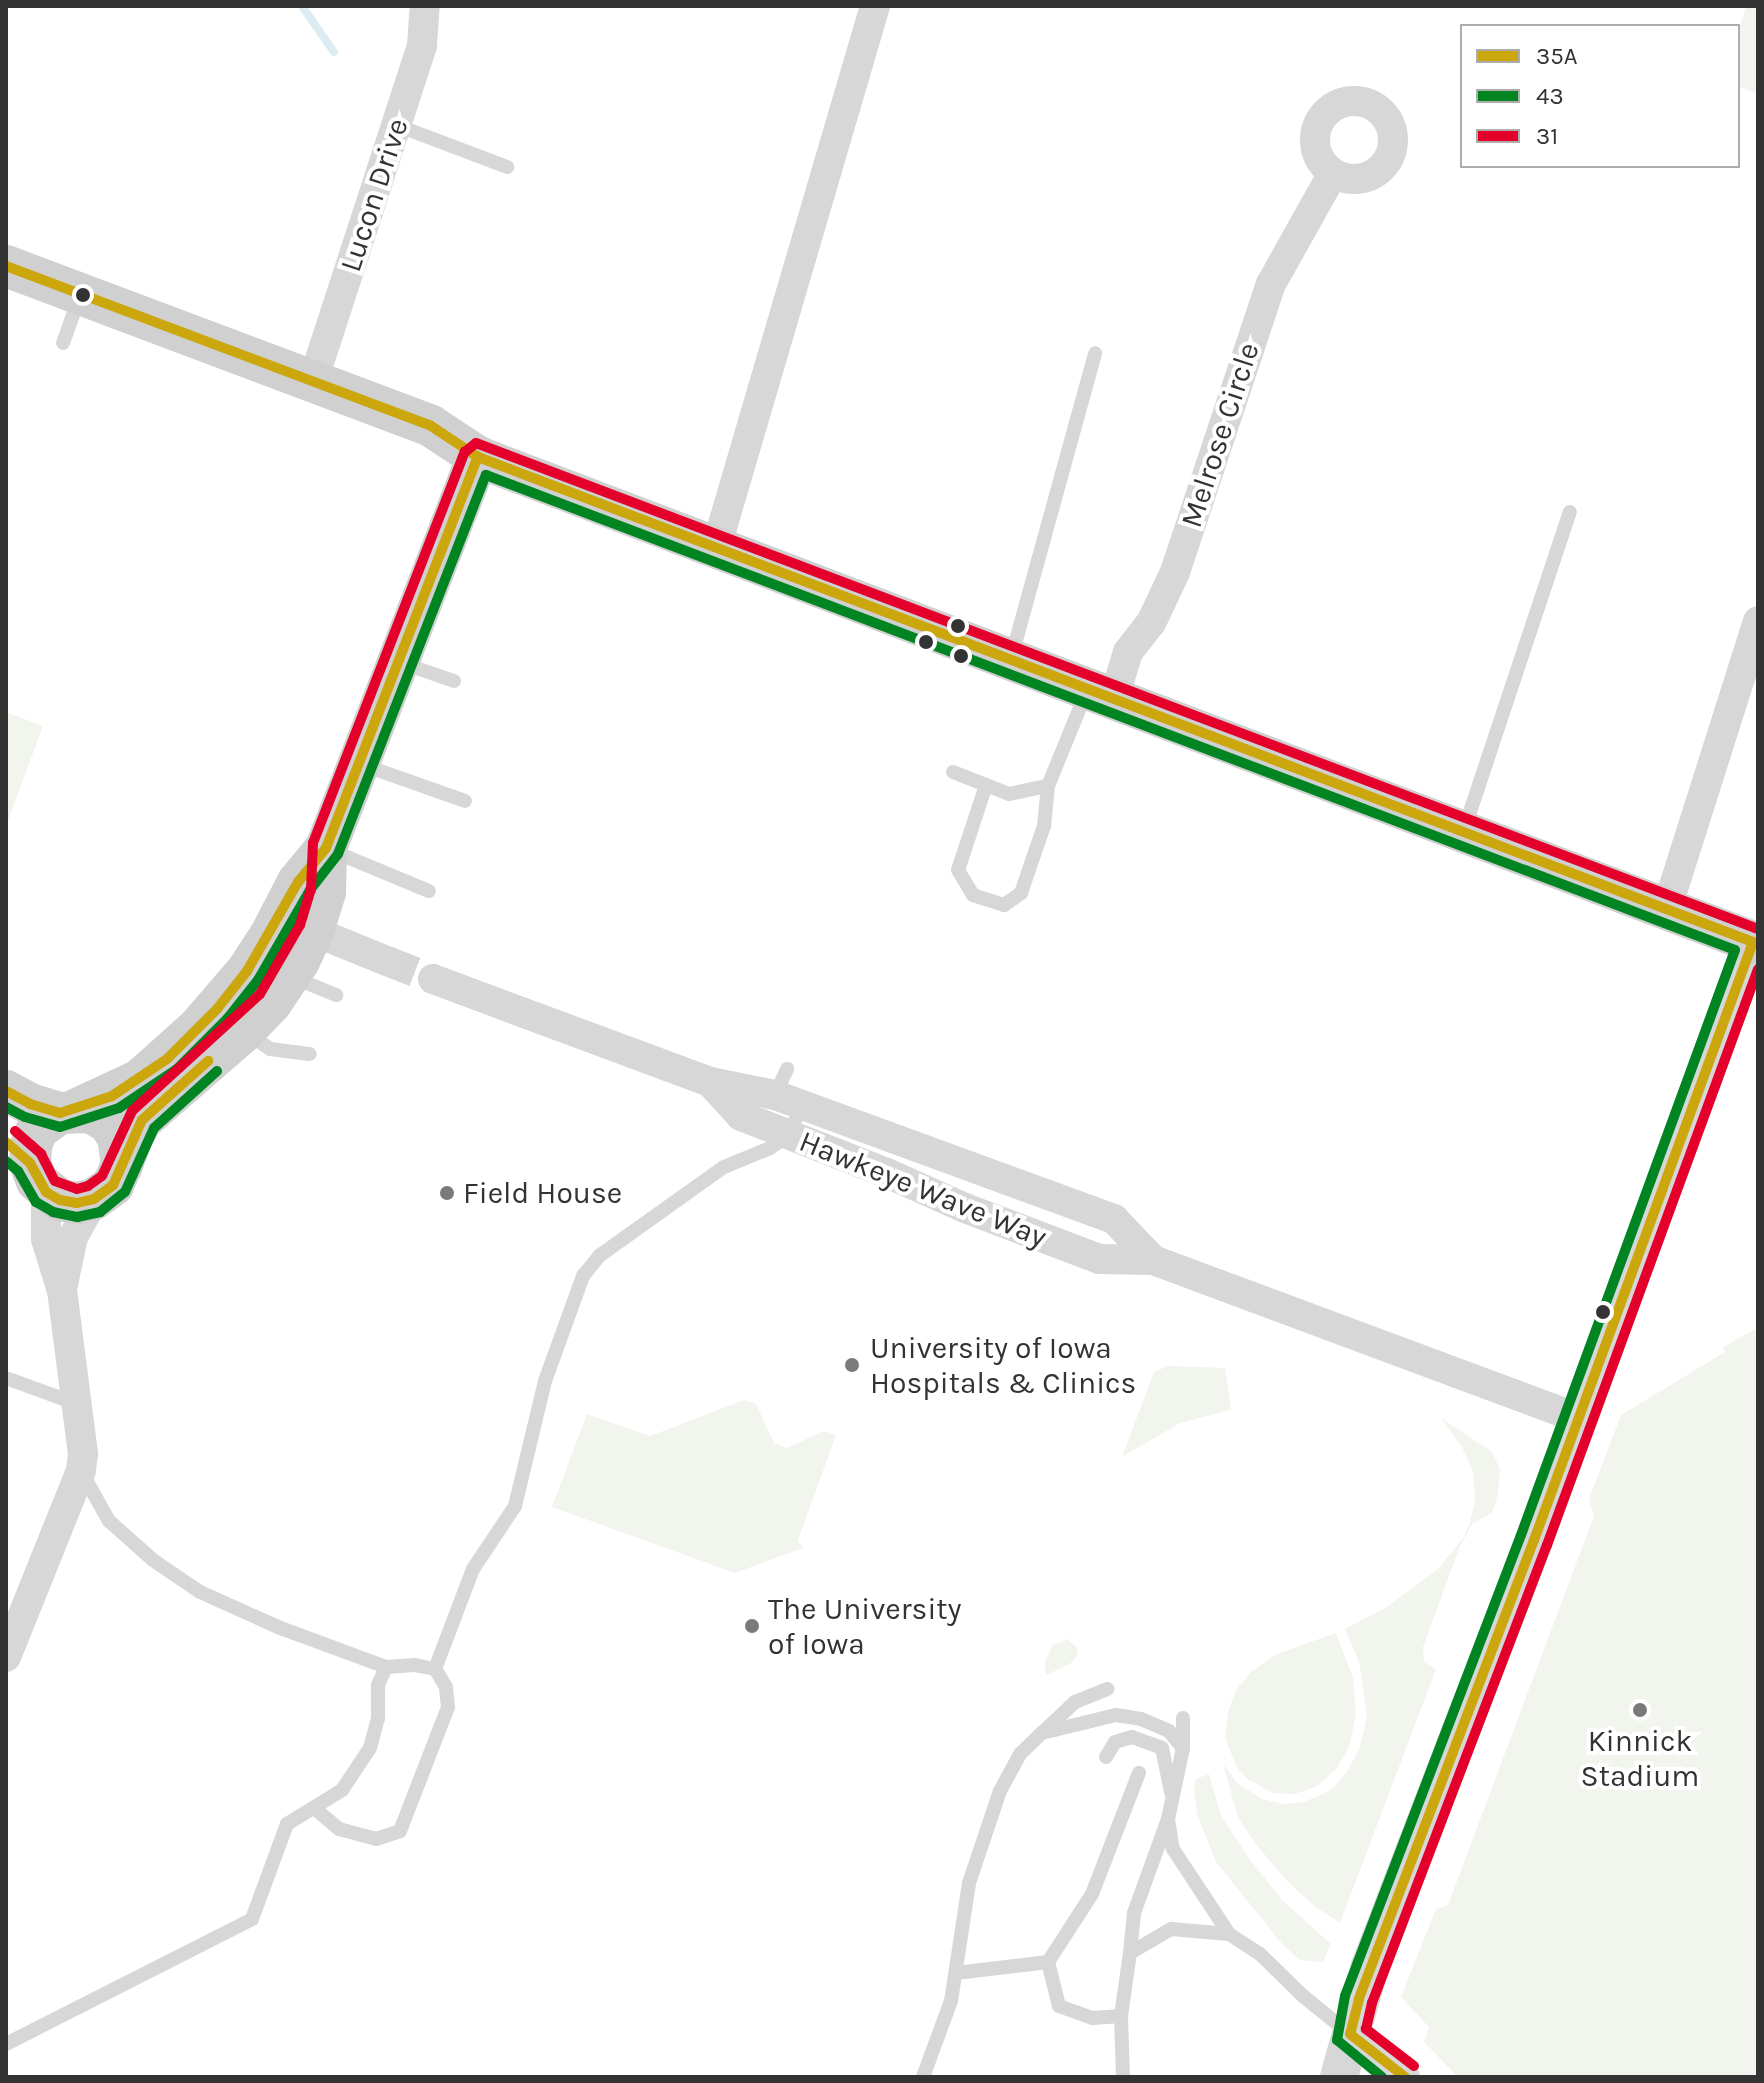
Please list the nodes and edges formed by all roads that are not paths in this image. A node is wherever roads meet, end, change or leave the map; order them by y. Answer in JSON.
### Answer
{"nodes":[{"id":1,"x":425,"y":6,"type":"edge"},
{"id":2,"x":875,"y":6,"type":"edge"},
{"id":3,"x":396,"y":125,"type":"junction"},
{"id":4,"x":507,"y":167,"type":"dead end"},
{"id":5,"x":1333,"y":173,"type":"dead end"},
{"id":6,"x":6,"y":266,"type":"edge"},
{"id":7,"x":80,"y":294,"type":"junction"},
{"id":8,"x":63,"y":343,"type":"dead end"},
{"id":9,"x":1095,"y":353,"type":"dead end"},
{"id":10,"x":313,"y":381,"type":"junction"},
{"id":11,"x":478,"y":457,"type":"junction"},
{"id":12,"x":1570,"y":512,"type":"dead end"},
{"id":13,"x":716,"y":548,"type":"junction"},
{"id":14,"x":1758,"y":621,"type":"edge"},
{"id":15,"x":1011,"y":659,"type":"junction"},
{"id":16,"x":399,"y":662,"type":"junction"},
{"id":17,"x":454,"y":681,"type":"dead end"},
{"id":18,"x":1101,"y":694,"type":"junction"},
{"id":19,"x":359,"y":764,"type":"junction"},
{"id":20,"x":953,"y":772,"type":"dead end"},
{"id":21,"x":986,"y":785,"type":"junction"},
{"id":22,"x":1048,"y":786,"type":"junction"},
{"id":23,"x":465,"y":801,"type":"dead end"},
{"id":24,"x":1464,"y":831,"type":"junction"},
{"id":25,"x":326,"y":848,"type":"junction"},
{"id":26,"x":429,"y":891,"type":"dead end"},
{"id":27,"x":1667,"y":908,"type":"junction"},
{"id":28,"x":313,"y":931,"type":"junction"},
{"id":29,"x":1756,"y":943,"type":"edge"},
{"id":30,"x":387,"y":961,"type":"tunnel mouth"},
{"id":31,"x":289,"y":975,"type":"junction"},
{"id":32,"x":433,"y":979,"type":"tunnel mouth"},
{"id":33,"x":336,"y":995,"type":"dead end"},
{"id":34,"x":230,"y":1020,"type":"junction"},
{"id":35,"x":310,"y":1054,"type":"dead end"},
{"id":36,"x":710,"y":1082,"type":"junction"},
{"id":37,"x":788,"y":1090,"type":"junction"},
{"id":38,"x":6,"y":1091,"type":"edge"},
{"id":39,"x":68,"y":1111,"type":"junction"},
{"id":40,"x":789,"y":1135,"type":"junction"},
{"id":41,"x":122,"y":1165,"type":"junction"},
{"id":42,"x":27,"y":1166,"type":"edge"},
{"id":43,"x":94,"y":1199,"type":"junction"},
{"id":44,"x":1153,"y":1260,"type":"junction"},
{"id":45,"x":62,"y":1291,"type":"junction"},
{"id":46,"x":6,"y":1378,"type":"edge"},
{"id":47,"x":77,"y":1404,"type":"junction"},
{"id":48,"x":1577,"y":1418,"type":"junction"},
{"id":49,"x":81,"y":1470,"type":"junction"},
{"id":50,"x":6,"y":1657,"type":"edge"},
{"id":51,"x":386,"y":1667,"type":"junction"},
{"id":52,"x":435,"y":1669,"type":"junction"},
{"id":53,"x":1108,"y":1689,"type":"dead end"},
{"id":54,"x":1183,"y":1718,"type":"dead end"},
{"id":55,"x":1042,"y":1733,"type":"junction"},
{"id":56,"x":1183,"y":1748,"type":"junction"},
{"id":57,"x":1106,"y":1757,"type":"dead end"},
{"id":58,"x":1139,"y":1773,"type":"dead end"},
{"id":59,"x":1173,"y":1800,"type":"junction"},
{"id":60,"x":314,"y":1808,"type":"junction"},
{"id":61,"x":1168,"y":1819,"type":"junction"},
{"id":62,"x":1229,"y":1934,"type":"junction"},
{"id":63,"x":1130,"y":1953,"type":"junction"},
{"id":64,"x":1048,"y":1962,"type":"junction"},
{"id":65,"x":956,"y":1973,"type":"junction"},
{"id":66,"x":1121,"y":2016,"type":"junction"},
{"id":67,"x":1350,"y":2034,"type":"junction"},
{"id":68,"x":6,"y":2044,"type":"edge"},
{"id":69,"x":923,"y":2077,"type":"edge"},
{"id":70,"x":1123,"y":2077,"type":"edge"},
{"id":71,"x":1339,"y":2077,"type":"edge"},
{"id":72,"x":1405,"y":2077,"type":"edge"}],
"edges":[{"from":1,"to":3,"type":"street","name":"Lucon Drive"},
{"from":2,"to":13,"type":"street"},
{"from":3,"to":4,"type":"lane"},
{"from":3,"to":10,"type":"street","name":"Lucon Drive"},
{"from":5,"to":18,"type":"street","name":"Melrose Circle"},
{"from":6,"to":7,"type":"main road"},
{"from":7,"to":8,"type":"lane"},
{"from":7,"to":10,"type":"main road"},
{"from":9,"to":15,"type":"lane"},
{"from":10,"to":11,"type":"main road"},
{"from":11,"to":13,"type":"main road"},
{"from":11,"to":16,"type":"main road"},
{"from":12,"to":24,"type":"lane"},
{"from":13,"to":15,"type":"main road"},
{"from":14,"to":27,"type":"street"},
{"from":15,"to":18,"type":"main road"},
{"from":16,"to":17,"type":"lane"},
{"from":16,"to":19,"type":"main road"},
{"from":18,"to":22,"type":"lane"},
{"from":18,"to":24,"type":"main road"},
{"from":19,"to":23,"type":"lane"},
{"from":19,"to":25,"type":"main road"},
{"from":20,"to":21,"type":"lane"},
{"from":21,"to":22,"type":"lane"},
{"from":21,"to":22,"type":"lane"},
{"from":24,"to":27,"type":"main road"},
{"from":25,"to":26,"type":"lane"},
{"from":25,"to":28,"type":"main road"},
{"from":25,"to":34,"type":"main road"},
{"from":27,"to":29,"type":"main road"},
{"from":28,"to":30,"type":"street"},
{"from":28,"to":31,"type":"main road"},
{"from":29,"to":48,"type":"street"},
{"from":31,"to":33,"type":"lane"},
{"from":31,"to":34,"type":"main road"},
{"from":32,"to":36,"type":"street","name":"Hawkeye Wave Way"},
{"from":34,"to":35,"type":"lane"},
{"from":34,"to":39,"type":"main road"},
{"from":34,"to":41,"type":"main road"},
{"from":36,"to":37,"type":"street","name":"Hawkeye Wave Way"},
{"from":36,"to":40,"type":"street","name":"Hawkeye Wave Way"},
{"from":37,"to":40,"type":"lane"},
{"from":37,"to":44,"type":"street","name":"Hawkeye Wave Way"},
{"from":38,"to":39,"type":"main road"},
{"from":39,"to":41,"type":"main road"},
{"from":39,"to":42,"type":"main road"},
{"from":40,"to":44,"type":"street","name":"Hawkeye Wave Way"},
{"from":40,"to":52,"type":"lane"},
{"from":41,"to":43,"type":"main road"},
{"from":42,"to":43,"type":"main road"},
{"from":42,"to":45,"type":"street"},
{"from":43,"to":45,"type":"street"},
{"from":44,"to":48,"type":"street","name":"Hawkeye Wave Way"},
{"from":45,"to":47,"type":"street"},
{"from":46,"to":47,"type":"lane"},
{"from":47,"to":49,"type":"street"},
{"from":48,"to":67,"type":"street"},
{"from":49,"to":50,"type":"street"},
{"from":49,"to":51,"type":"lane"},
{"from":51,"to":52,"type":"lane"},
{"from":51,"to":60,"type":"lane"},
{"from":52,"to":60,"type":"lane"},
{"from":53,"to":55,"type":"lane"},
{"from":54,"to":56,"type":"lane"},
{"from":55,"to":56,"type":"lane"},
{"from":55,"to":65,"type":"lane"},
{"from":56,"to":59,"type":"lane"},
{"from":57,"to":59,"type":"lane"},
{"from":58,"to":64,"type":"lane"},
{"from":59,"to":61,"type":"lane"},
{"from":60,"to":68,"type":"lane"},
{"from":61,"to":62,"type":"lane"},
{"from":61,"to":63,"type":"lane"},
{"from":62,"to":63,"type":"lane"},
{"from":62,"to":67,"type":"lane"},
{"from":63,"to":66,"type":"lane"},
{"from":64,"to":65,"type":"lane"},
{"from":64,"to":66,"type":"lane"},
{"from":65,"to":69,"type":"lane"},
{"from":66,"to":70,"type":"lane"},
{"from":67,"to":71,"type":"street"},
{"from":67,"to":72,"type":"street"}]}
